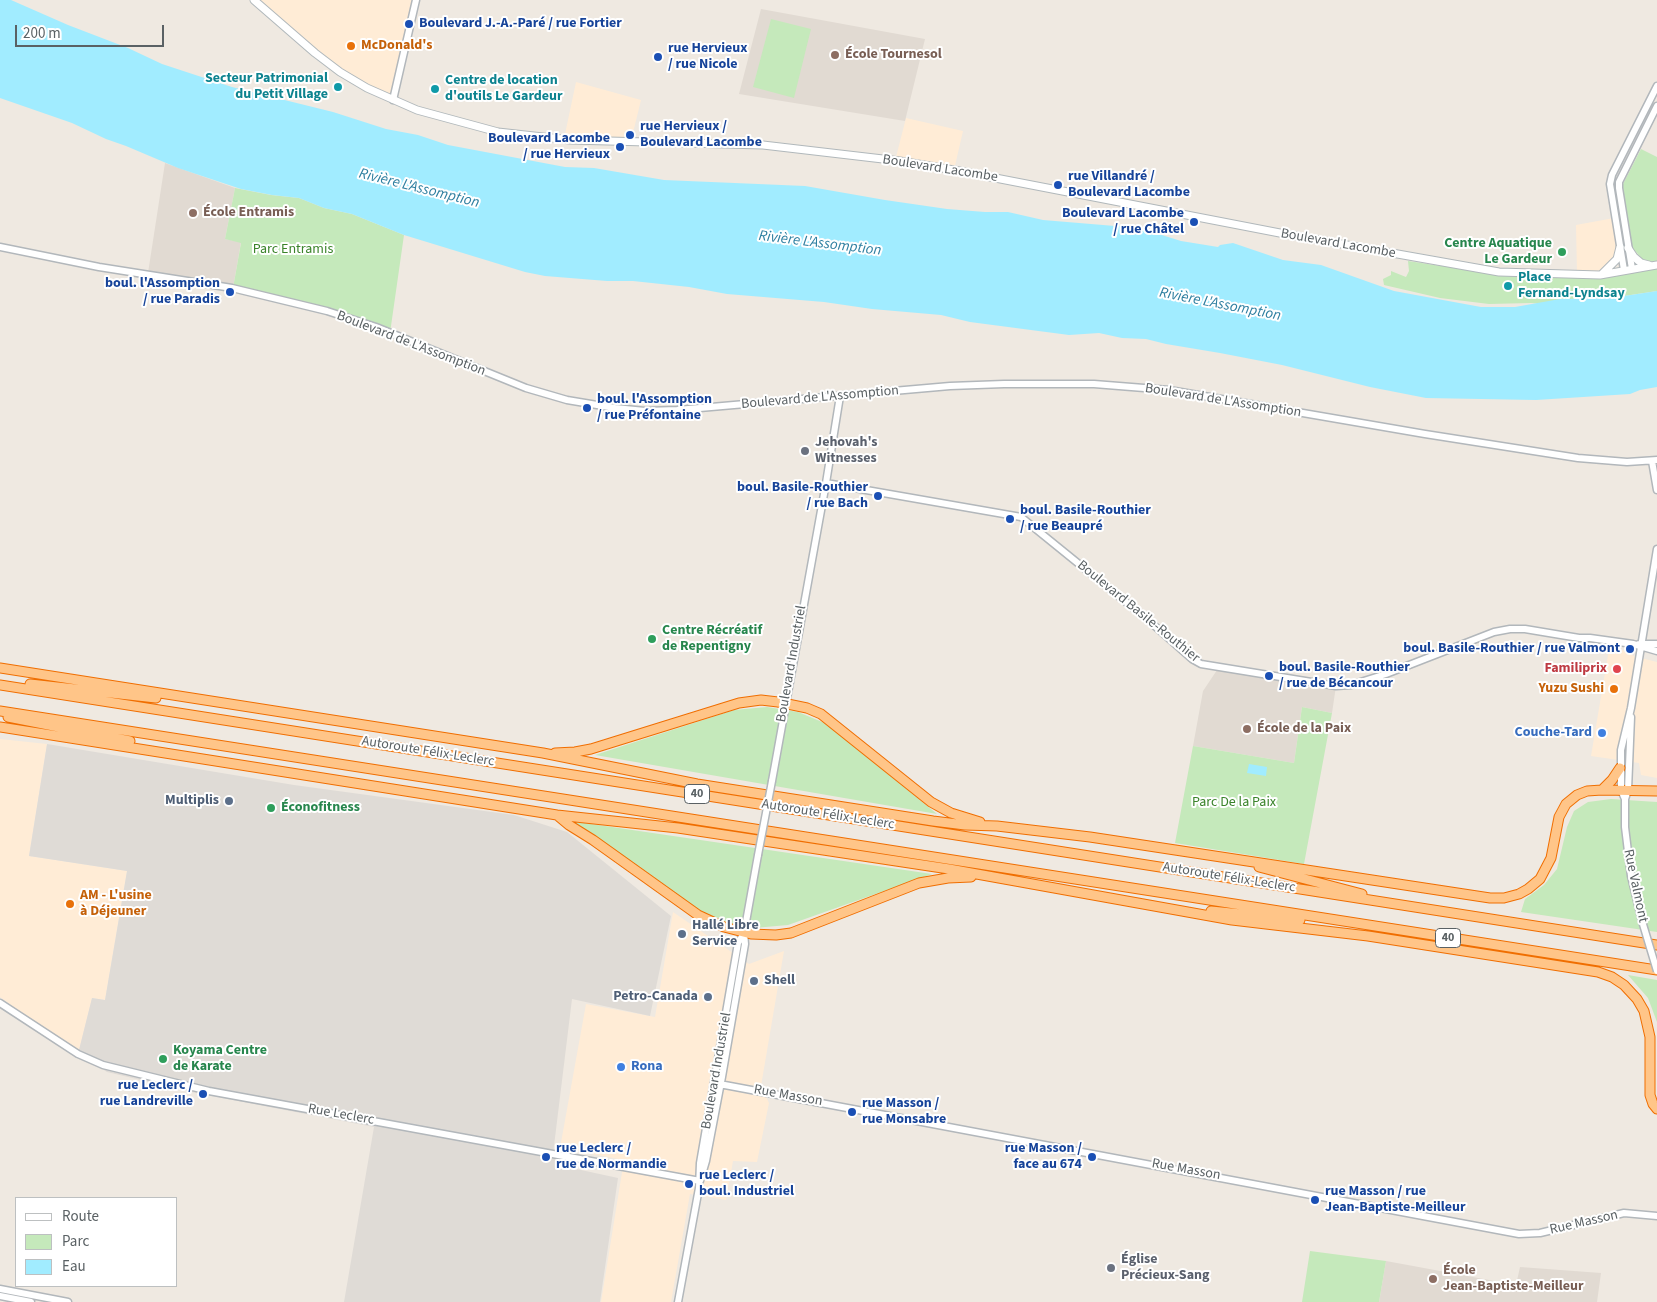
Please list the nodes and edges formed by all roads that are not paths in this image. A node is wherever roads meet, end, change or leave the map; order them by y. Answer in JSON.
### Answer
{"nodes":[{"id":1,"x":254,"y":0,"type":"edge"},
{"id":2,"x":416,"y":0,"type":"edge"},
{"id":3,"x":1657,"y":86,"type":"edge"},
{"id":4,"x":393,"y":100,"type":"junction"},
{"id":5,"x":1657,"y":106,"type":"edge"},
{"id":6,"x":0,"y":246,"type":"edge"},
{"id":7,"x":1624,"y":247,"type":"junction"},
{"id":8,"x":1656,"y":266,"type":"edge"},
{"id":9,"x":1628,"y":270,"type":"junction"},
{"id":10,"x":1602,"y":274,"type":"junction"},
{"id":11,"x":840,"y":396,"type":"junction"},
{"id":12,"x":1655,"y":460,"type":"edge"},
{"id":13,"x":826,"y":483,"type":"junction"},
{"id":14,"x":1657,"y":490,"type":"edge"},
{"id":15,"x":1657,"y":550,"type":"edge"},
{"id":16,"x":1657,"y":644,"type":"edge"},
{"id":17,"x":1639,"y":645,"type":"junction"},
{"id":18,"x":1657,"y":651,"type":"edge"},
{"id":19,"x":0,"y":668,"type":"edge"},
{"id":20,"x":0,"y":684,"type":"edge"},
{"id":21,"x":785,"y":703,"type":"junction"},
{"id":22,"x":236,"y":706,"type":"junction"},
{"id":23,"x":1631,"y":708,"type":"junction"},
{"id":24,"x":0,"y":711,"type":"edge"},
{"id":25,"x":0,"y":716,"type":"edge"},
{"id":26,"x":0,"y":727,"type":"edge"},
{"id":27,"x":543,"y":753,"type":"junction"},
{"id":28,"x":191,"y":757,"type":"junction"},
{"id":29,"x":1620,"y":768,"type":"junction"},
{"id":30,"x":1602,"y":790,"type":"junction"},
{"id":31,"x":1624,"y":790,"type":"junction"},
{"id":32,"x":1657,"y":791,"type":"edge"},
{"id":33,"x":557,"y":815,"type":"junction"},
{"id":34,"x":997,"y":826,"type":"junction"},
{"id":35,"x":1228,"y":859,"type":"junction"},
{"id":36,"x":994,"y":878,"type":"junction"},
{"id":37,"x":1394,"y":903,"type":"junction"},
{"id":38,"x":1161,"y":907,"type":"junction"},
{"id":39,"x":1358,"y":924,"type":"junction"},
{"id":40,"x":744,"y":933,"type":"junction"},
{"id":41,"x":1657,"y":945,"type":"edge"},
{"id":42,"x":1657,"y":971,"type":"edge"},
{"id":43,"x":0,"y":1003,"type":"edge"},
{"id":44,"x":718,"y":1083,"type":"junction"},
{"id":45,"x":1657,"y":1109,"type":"edge"},
{"id":46,"x":700,"y":1181,"type":"junction"},
{"id":47,"x":1657,"y":1216,"type":"edge"},
{"id":48,"x":0,"y":1289,"type":"edge"},
{"id":49,"x":0,"y":1296,"type":"edge"},
{"id":50,"x":31,"y":1302,"type":"edge"},
{"id":51,"x":68,"y":1302,"type":"edge"},
{"id":52,"x":678,"y":1302,"type":"edge"}],
"edges":[{"from":1,"to":4,"type":"main road","name":"Boulevard Lacombe"},
{"from":2,"to":4,"type":"street"},
{"from":3,"to":7,"type":"street"},
{"from":4,"to":10,"type":"main road","name":"Boulevard Lacombe"},
{"from":5,"to":7,"type":"street"},
{"from":6,"to":11,"type":"street","name":"Boulevard de L'Assomption"},
{"from":7,"to":8,"type":"main road"},
{"from":7,"to":9,"type":"street"},
{"from":7,"to":10,"type":"main road"},
{"from":8,"to":9,"type":"main road","name":"Boulevard Lacombe"},
{"from":9,"to":10,"type":"main road","name":"Boulevard Lacombe"},
{"from":11,"to":12,"type":"street","name":"Boulevard de L'Assomption"},
{"from":11,"to":13,"type":"street","name":"Boulevard Industriel"},
{"from":12,"to":14,"type":"street"},
{"from":13,"to":17,"type":"street","name":"Boulevard Basile-Routhier"},
{"from":13,"to":21,"type":"street","name":"Boulevard Industriel"},
{"from":15,"to":17,"type":"street","name":"Rue Valmont"},
{"from":16,"to":17,"type":"street","name":"Boulevard Basile-Routhier"},
{"from":17,"to":18,"type":"street","name":"Boulevard Basile-Routhier"},
{"from":17,"to":23,"type":"street","name":"Rue Valmont"},
{"from":19,"to":22,"type":"highway"},
{"from":20,"to":22,"type":"highway"},
{"from":20,"to":37,"type":"highway","name":"Autoroute Félix-Leclerc","number":"40"},
{"from":21,"to":27,"type":"highway"},
{"from":21,"to":34,"type":"highway"},
{"from":21,"to":40,"type":"street","name":"Boulevard Industriel","bridge":true},
{"from":22,"to":27,"type":"highway"},
{"from":23,"to":29,"type":"street","name":"Rue Valmont"},
{"from":23,"to":31,"type":"street","name":"Rue Valmont"},
{"from":24,"to":39,"type":"highway","name":"Autoroute Félix-Leclerc","number":"40"},
{"from":25,"to":28,"type":"highway"},
{"from":26,"to":28,"type":"highway"},
{"from":27,"to":34,"type":"highway"},
{"from":28,"to":33,"type":"highway"},
{"from":29,"to":30,"type":"highway"},
{"from":29,"to":31,"type":"street","name":"Rue Valmont"},
{"from":30,"to":31,"type":"highway"},
{"from":30,"to":35,"type":"highway"},
{"from":31,"to":32,"type":"highway"},
{"from":31,"to":42,"type":"street","name":"Rue Valmont","bridge":true},
{"from":33,"to":36,"type":"highway"},
{"from":33,"to":40,"type":"highway"},
{"from":34,"to":35,"type":"highway"},
{"from":35,"to":37,"type":"highway"},
{"from":36,"to":38,"type":"highway"},
{"from":36,"to":40,"type":"highway"},
{"from":37,"to":41,"type":"highway","name":"Autoroute Félix-Leclerc","number":"40"},
{"from":38,"to":39,"type":"highway"},
{"from":38,"to":45,"type":"highway"},
{"from":39,"to":42,"type":"highway","name":"Autoroute Félix-Leclerc","number":"40"},
{"from":40,"to":44,"type":"street","name":"Boulevard Industriel"},
{"from":43,"to":46,"type":"street","name":"Rue Leclerc"},
{"from":44,"to":46,"type":"street","name":"Boulevard Industriel"},
{"from":44,"to":47,"type":"street","name":"Rue Masson"},
{"from":46,"to":52,"type":"street","name":"Boulevard Industriel"},
{"from":48,"to":51,"type":"street"},
{"from":49,"to":50,"type":"street"}]}
